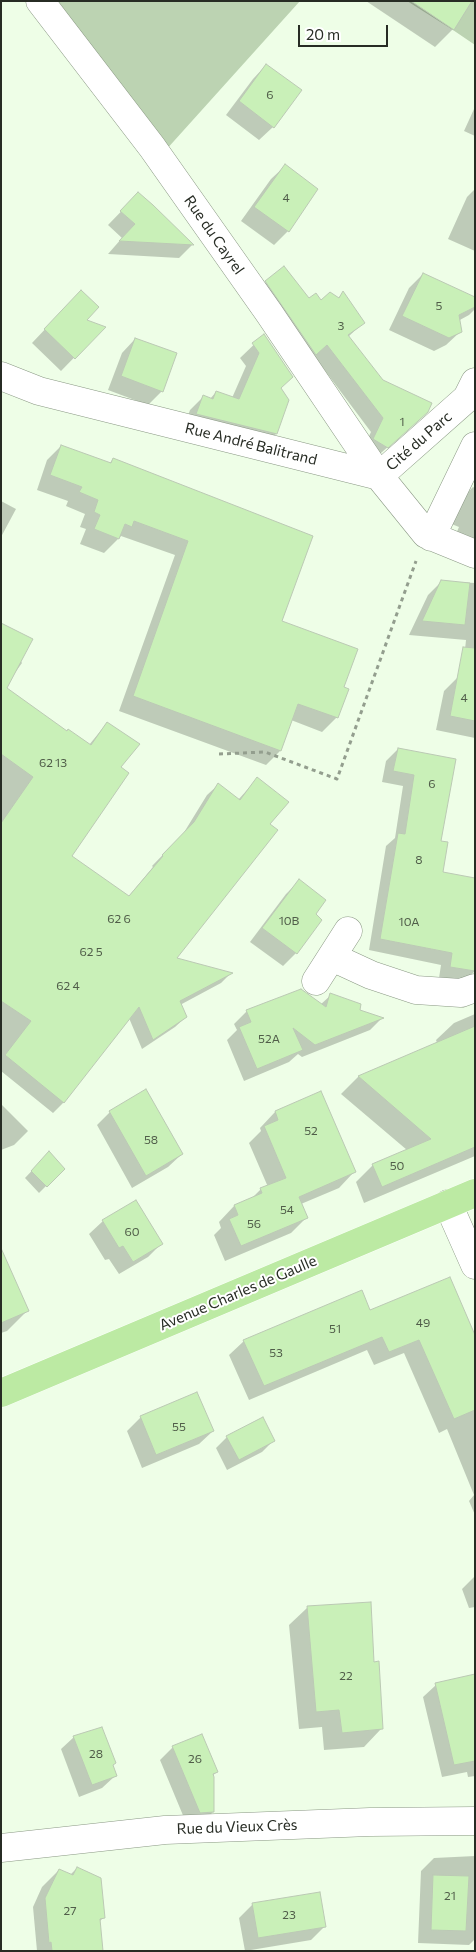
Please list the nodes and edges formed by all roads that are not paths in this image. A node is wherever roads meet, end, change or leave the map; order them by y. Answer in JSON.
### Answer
{"nodes":[{"id":1,"x":40,"y":1,"type":"edge"},
{"id":2,"x":1,"y":376,"type":"edge"},
{"id":3,"x":475,"y":382,"type":"edge"},
{"id":4,"x":475,"y":446,"type":"edge"},
{"id":5,"x":379,"y":476,"type":"junction"},
{"id":6,"x":428,"y":536,"type":"junction"},
{"id":7,"x":475,"y":554,"type":"edge"},
{"id":8,"x":348,"y":930,"type":"dead end"},
{"id":9,"x":332,"y":956,"type":"junction"},
{"id":10,"x":316,"y":981,"type":"dead end"},
{"id":11,"x":475,"y":988,"type":"edge"},
{"id":12,"x":475,"y":1192,"type":"edge"},
{"id":13,"x":448,"y":1204,"type":"junction"},
{"id":14,"x":475,"y":1265,"type":"edge"},
{"id":15,"x":1,"y":1393,"type":"edge"},
{"id":16,"x":475,"y":1821,"type":"edge"},
{"id":17,"x":1,"y":1848,"type":"edge"}],
"edges":[{"from":1,"to":5,"type":"street","name":"Rue du Cayrel"},
{"from":2,"to":5,"type":"street","name":"Rue André Balitrand"},
{"from":3,"to":5,"type":"street","name":"Cité du Parc"},
{"from":4,"to":6,"type":"street"},
{"from":5,"to":6,"type":"street"},
{"from":6,"to":7,"type":"street"},
{"from":8,"to":9,"type":"street"},
{"from":9,"to":10,"type":"street"},
{"from":9,"to":11,"type":"street"},
{"from":12,"to":13,"type":"main road","name":"Avenue Charles de Gaulle"},
{"from":13,"to":14,"type":"street"},
{"from":13,"to":15,"type":"main road","name":"Avenue Charles de Gaulle"},
{"from":16,"to":17,"type":"street","name":"Rue du Vieux Crès"}]}
